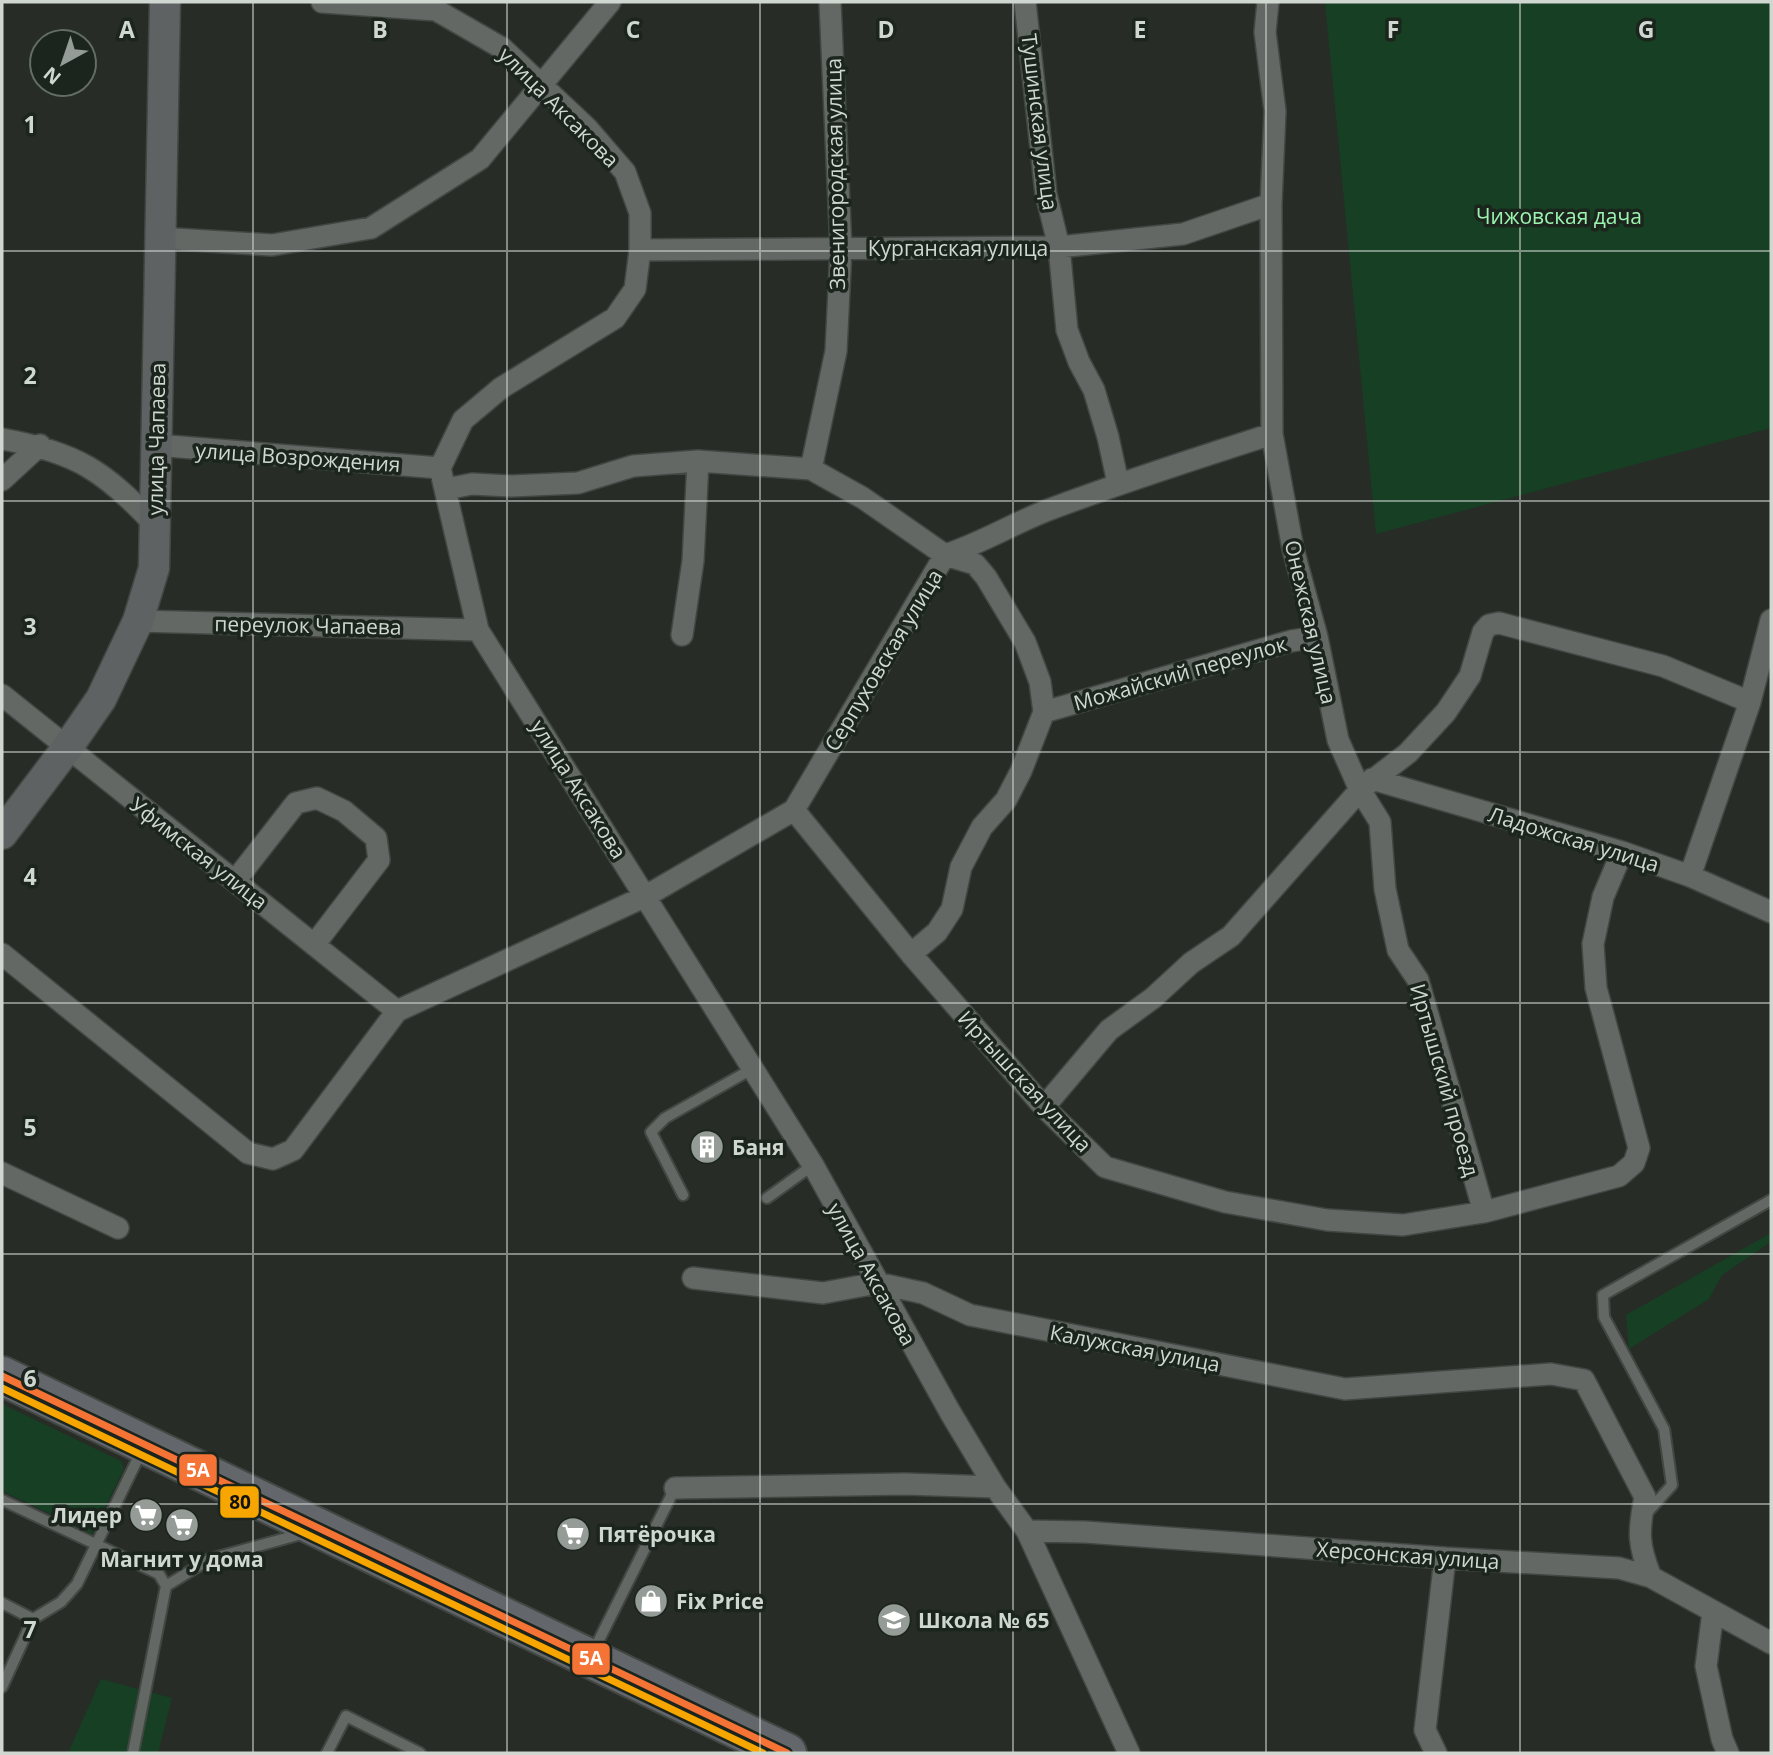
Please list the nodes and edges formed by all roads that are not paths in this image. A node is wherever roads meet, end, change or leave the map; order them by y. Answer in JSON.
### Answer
{"nodes":[{"id":1,"x":165,"y":2,"type":"edge"},
{"id":2,"x":322,"y":2,"type":"edge"},
{"id":3,"x":610,"y":2,"type":"edge"},
{"id":4,"x":830,"y":2,"type":"edge"},
{"id":5,"x":1025,"y":2,"type":"edge"},
{"id":6,"x":1268,"y":2,"type":"edge"},
{"id":7,"x":542,"y":85,"type":"junction"},
{"id":8,"x":1271,"y":204,"type":"junction"},
{"id":9,"x":159,"y":238,"type":"junction"},
{"id":10,"x":1059,"y":247,"type":"junction"},
{"id":11,"x":841,"y":249,"type":"junction"},
{"id":12,"x":640,"y":250,"type":"junction"},
{"id":13,"x":1272,"y":434,"type":"junction"},
{"id":14,"x":2,"y":439,"type":"edge"},
{"id":15,"x":40,"y":445,"type":"junction"},
{"id":16,"x":156,"y":445,"type":"junction"},
{"id":17,"x":698,"y":461,"type":"junction"},
{"id":18,"x":440,"y":468,"type":"junction"},
{"id":19,"x":811,"y":469,"type":"junction"},
{"id":20,"x":2,"y":480,"type":"edge"},
{"id":21,"x":1118,"y":483,"type":"junction"},
{"id":22,"x":446,"y":489,"type":"junction"},
{"id":23,"x":156,"y":526,"type":"junction"},
{"id":24,"x":945,"y":555,"type":"junction"},
{"id":25,"x":1771,"y":620,"type":"edge"},
{"id":26,"x":138,"y":621,"type":"junction"},
{"id":27,"x":478,"y":630,"type":"junction"},
{"id":28,"x":682,"y":635,"type":"dead end"},
{"id":29,"x":1317,"y":637,"type":"junction"},
{"id":30,"x":2,"y":695,"type":"edge"},
{"id":31,"x":1750,"y":702,"type":"junction"},
{"id":32,"x":1044,"y":712,"type":"junction"},
{"id":33,"x":67,"y":748,"type":"junction"},
{"id":34,"x":1366,"y":785,"type":"junction"},
{"id":35,"x":794,"y":810,"type":"junction"},
{"id":36,"x":2,"y":834,"type":"edge"},
{"id":37,"x":1622,"y":852,"type":"junction"},
{"id":38,"x":1690,"y":876,"type":"junction"},
{"id":39,"x":235,"y":881,"type":"junction"},
{"id":40,"x":646,"y":896,"type":"junction"},
{"id":41,"x":1771,"y":912,"type":"edge"},
{"id":42,"x":314,"y":945,"type":"junction"},
{"id":43,"x":2,"y":954,"type":"edge"},
{"id":44,"x":911,"y":954,"type":"junction"},
{"id":45,"x":397,"y":1011,"type":"junction"},
{"id":46,"x":752,"y":1069,"type":"junction"},
{"id":47,"x":1044,"y":1107,"type":"junction"},
{"id":48,"x":813,"y":1165,"type":"junction"},
{"id":49,"x":2,"y":1172,"type":"edge"},
{"id":50,"x":683,"y":1195,"type":"dead end"},
{"id":51,"x":767,"y":1198,"type":"dead end"},
{"id":52,"x":1771,"y":1200,"type":"edge"},
{"id":53,"x":1484,"y":1212,"type":"junction"},
{"id":54,"x":118,"y":1228,"type":"dead end"},
{"id":55,"x":693,"y":1278,"type":"dead end"},
{"id":56,"x":877,"y":1283,"type":"junction"},
{"id":57,"x":2,"y":1376,"type":"edge"},
{"id":58,"x":144,"y":1444,"type":"junction"},
{"id":59,"x":995,"y":1487,"type":"junction"},
{"id":60,"x":675,"y":1488,"type":"joint"},
{"id":61,"x":2,"y":1500,"type":"edge"},
{"id":62,"x":1640,"y":1519,"type":"junction"},
{"id":63,"x":321,"y":1529,"type":"junction"},
{"id":64,"x":1027,"y":1531,"type":"junction"},
{"id":65,"x":98,"y":1544,"type":"junction"},
{"id":66,"x":1445,"y":1559,"type":"junction"},
{"id":67,"x":1651,"y":1577,"type":"junction"},
{"id":68,"x":166,"y":1586,"type":"junction"},
{"id":69,"x":2,"y":1603,"type":"edge"},
{"id":70,"x":1713,"y":1612,"type":"junction"},
{"id":71,"x":33,"y":1619,"type":"junction"},
{"id":72,"x":1771,"y":1643,"type":"edge"},
{"id":73,"x":590,"y":1658,"type":"junction"},
{"id":74,"x":2,"y":1687,"type":"edge"},
{"id":75,"x":134,"y":1753,"type":"edge"},
{"id":76,"x":327,"y":1753,"type":"edge"},
{"id":77,"x":420,"y":1753,"type":"edge"},
{"id":78,"x":787,"y":1753,"type":"edge"},
{"id":79,"x":1129,"y":1753,"type":"edge"},
{"id":80,"x":1436,"y":1753,"type":"edge"},
{"id":81,"x":1728,"y":1753,"type":"edge"}],
"edges":[{"from":1,"to":9,"type":"street","name":"улица Чапаева"},
{"from":2,"to":7,"type":"street","name":"улица Аксакова"},
{"from":3,"to":7,"type":"street"},
{"from":4,"to":11,"type":"street","name":"Звенигородская улица"},
{"from":5,"to":10,"type":"street","name":"Тушинская улица"},
{"from":6,"to":8,"type":"street","name":"Онежская улица"},
{"from":7,"to":9,"type":"street"},
{"from":7,"to":12,"type":"street","name":"улица Аксакова"},
{"from":8,"to":10,"type":"street","name":"Курганская улица"},
{"from":8,"to":13,"type":"street","name":"Онежская улица"},
{"from":9,"to":16,"type":"street","name":"улица Чапаева"},
{"from":10,"to":11,"type":"street","name":"Курганская улица"},
{"from":10,"to":21,"type":"street","name":"Тушинская улица"},
{"from":11,"to":12,"type":"street","name":"Курганская улица"},
{"from":11,"to":19,"type":"street","name":"Звенигородская улица"},
{"from":12,"to":18,"type":"street","name":"улица Аксакова"},
{"from":13,"to":21,"type":"street","name":"Серпуховская улица"},
{"from":13,"to":29,"type":"street","name":"Онежская улица"},
{"from":14,"to":15,"type":"street"},
{"from":15,"to":20,"type":"street"},
{"from":15,"to":23,"type":"street"},
{"from":16,"to":18,"type":"street","name":"улица Возрождения"},
{"from":16,"to":23,"type":"street","name":"улица Чапаева"},
{"from":17,"to":19,"type":"street"},
{"from":17,"to":22,"type":"street"},
{"from":17,"to":28,"type":"street"},
{"from":18,"to":22,"type":"street","name":"улица Аксакова"},
{"from":19,"to":24,"type":"street"},
{"from":21,"to":24,"type":"street","name":"Серпуховская улица"},
{"from":22,"to":27,"type":"street","name":"улица Аксакова"},
{"from":23,"to":26,"type":"street","name":"улица Чапаева"},
{"from":24,"to":32,"type":"street","name":"Можайский переулок"},
{"from":24,"to":35,"type":"street","name":"Серпуховская улица"},
{"from":25,"to":31,"type":"street"},
{"from":26,"to":27,"type":"street","name":"переулок Чапаева"},
{"from":26,"to":33,"type":"street","name":"улица Чапаева"},
{"from":27,"to":40,"type":"street","name":"улица Аксакова"},
{"from":29,"to":32,"type":"street","name":"Можайский переулок"},
{"from":29,"to":34,"type":"street","name":"Онежская улица"},
{"from":30,"to":33,"type":"street","name":"Уфимская улица"},
{"from":31,"to":34,"type":"street"},
{"from":31,"to":38,"type":"street"},
{"from":32,"to":44,"type":"street","name":"Можайский переулок"},
{"from":33,"to":36,"type":"street","name":"улица Чапаева"},
{"from":33,"to":39,"type":"street","name":"Уфимская улица"},
{"from":34,"to":37,"type":"street","name":"Ладожская улица"},
{"from":34,"to":47,"type":"street"},
{"from":34,"to":53,"type":"street","name":"Иртышский проезд"},
{"from":35,"to":40,"type":"street","name":"Серпуховская улица"},
{"from":35,"to":44,"type":"street","name":"Иртышская улица"},
{"from":37,"to":38,"type":"street","name":"Ладожская улица"},
{"from":37,"to":53,"type":"street","name":"Иртышская улица"},
{"from":38,"to":41,"type":"street","name":"Ладожская улица"},
{"from":39,"to":42,"type":"street","name":"Уфимская улица"},
{"from":39,"to":42,"type":"street"},
{"from":40,"to":45,"type":"street","name":"Серпуховская улица"},
{"from":40,"to":46,"type":"street","name":"улица Аксакова"},
{"from":42,"to":45,"type":"street","name":"Уфимская улица"},
{"from":43,"to":45,"type":"street"},
{"from":44,"to":47,"type":"street","name":"Иртышская улица"},
{"from":46,"to":48,"type":"street","name":"улица Аксакова"},
{"from":46,"to":50,"type":"lane"},
{"from":47,"to":53,"type":"street","name":"Иртышская улица"},
{"from":48,"to":51,"type":"lane"},
{"from":48,"to":56,"type":"street","name":"улица Аксакова"},
{"from":49,"to":54,"type":"street"},
{"from":52,"to":62,"type":"lane"},
{"from":55,"to":56,"type":"street","name":"Калужская улица"},
{"from":56,"to":59,"type":"street","name":"улица Аксакова"},
{"from":56,"to":62,"type":"street","name":"Калужская улица"},
{"from":57,"to":58,"type":"highway"},
{"from":58,"to":63,"type":"highway"},
{"from":58,"to":65,"type":"lane"},
{"from":59,"to":60,"type":"street"},
{"from":59,"to":64,"type":"street","name":"улица Аксакова"},
{"from":60,"to":73,"type":"lane"},
{"from":61,"to":65,"type":"lane"},
{"from":62,"to":67,"type":"street"},
{"from":63,"to":68,"type":"lane"},
{"from":63,"to":73,"type":"highway"},
{"from":64,"to":66,"type":"street","name":"Херсонская улица"},
{"from":64,"to":79,"type":"street","name":"улица Аксакова"},
{"from":65,"to":68,"type":"lane"},
{"from":65,"to":71,"type":"lane"},
{"from":66,"to":67,"type":"street","name":"Херсонская улица"},
{"from":66,"to":80,"type":"street"},
{"from":67,"to":70,"type":"street","name":"Херсонская улица"},
{"from":68,"to":75,"type":"lane"},
{"from":69,"to":71,"type":"lane"},
{"from":70,"to":72,"type":"street","name":"Херсонская улица"},
{"from":70,"to":81,"type":"street"},
{"from":71,"to":74,"type":"lane"},
{"from":73,"to":78,"type":"highway"},
{"from":76,"to":77,"type":"lane"}]}
